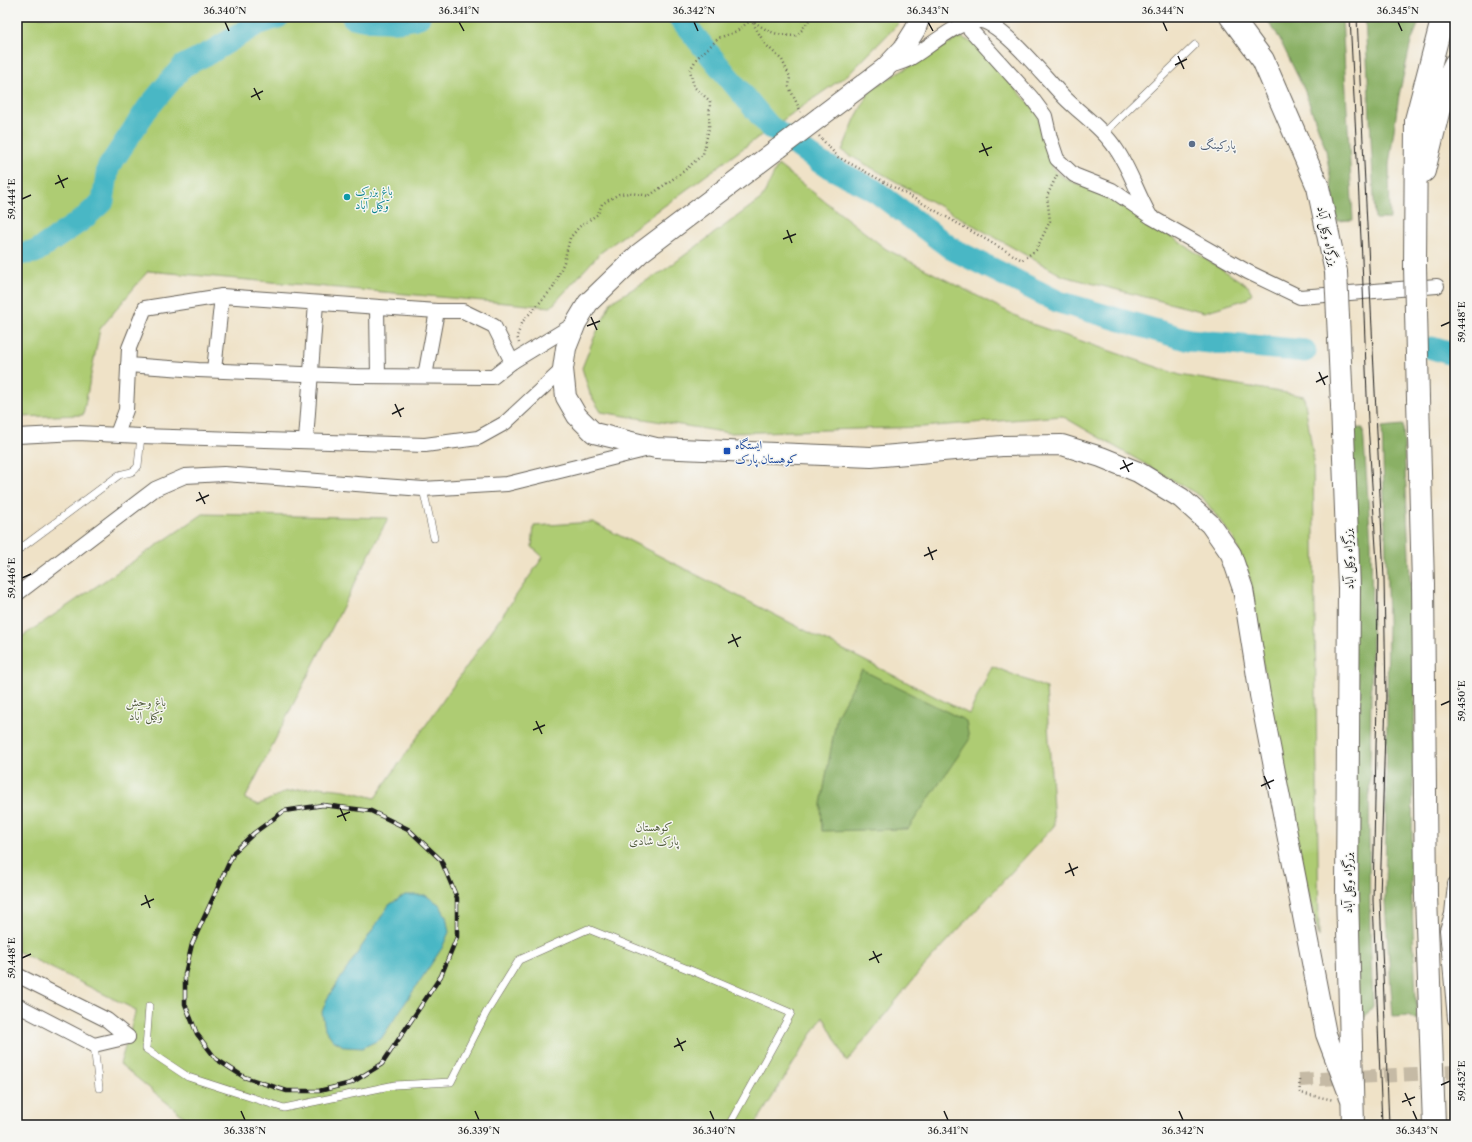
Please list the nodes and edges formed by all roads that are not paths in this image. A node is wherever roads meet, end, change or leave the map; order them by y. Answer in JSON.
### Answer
{"nodes":[{"id":1,"x":920,"y":17,"type":"edge"},
{"id":2,"x":1231,"y":17,"type":"edge"},
{"id":3,"x":1445,"y":17,"type":"edge"},
{"id":4,"x":962,"y":20,"type":"edge"},
{"id":5,"x":1195,"y":45,"type":"dead end"},
{"id":6,"x":1455,"y":64,"type":"edge"},
{"id":7,"x":885,"y":68,"type":"junction"},
{"id":8,"x":1104,"y":133,"type":"junction"},
{"id":9,"x":1128,"y":168,"type":"junction"},
{"id":10,"x":1112,"y":190,"type":"junction"},
{"id":11,"x":1414,"y":211,"type":"junction"},
{"id":12,"x":1151,"y":217,"type":"junction"},
{"id":13,"x":1437,"y":286,"type":"dead end"},
{"id":14,"x":222,"y":296,"type":"junction"},
{"id":15,"x":316,"y":303,"type":"junction"},
{"id":16,"x":377,"y":307,"type":"junction"},
{"id":17,"x":437,"y":311,"type":"junction"},
{"id":18,"x":576,"y":323,"type":"junction"},
{"id":19,"x":517,"y":358,"type":"junction"},
{"id":20,"x":128,"y":364,"type":"junction"},
{"id":21,"x":563,"y":369,"type":"junction"},
{"id":22,"x":214,"y":370,"type":"junction"},
{"id":23,"x":310,"y":374,"type":"junction"},
{"id":24,"x":378,"y":376,"type":"junction"},
{"id":25,"x":425,"y":376,"type":"junction"},
{"id":26,"x":117,"y":434,"type":"junction"},
{"id":27,"x":17,"y":436,"type":"edge"},
{"id":28,"x":141,"y":436,"type":"junction"},
{"id":29,"x":306,"y":440,"type":"junction"},
{"id":30,"x":656,"y":448,"type":"junction"},
{"id":31,"x":423,"y":489,"type":"junction"},
{"id":32,"x":434,"y":538,"type":"dead end"},
{"id":33,"x":17,"y":551,"type":"edge"},
{"id":34,"x":17,"y":594,"type":"edge"},
{"id":35,"x":1455,"y":884,"type":"edge"},
{"id":36,"x":1453,"y":914,"type":"edge"},
{"id":37,"x":17,"y":975,"type":"edge"},
{"id":38,"x":17,"y":1006,"type":"edge"},
{"id":39,"x":149,"y":1006,"type":"dead end"},
{"id":40,"x":1455,"y":1019,"type":"edge"},
{"id":41,"x":94,"y":1045,"type":"junction"},
{"id":42,"x":99,"y":1088,"type":"dead end"},
{"id":43,"x":1353,"y":1103,"type":"junction"},
{"id":44,"x":729,"y":1125,"type":"edge"},
{"id":45,"x":1353,"y":1125,"type":"edge"},
{"id":46,"x":1434,"y":1125,"type":"edge"}],
"edges":[{"from":1,"to":7,"type":"street"},
{"from":2,"to":43,"type":"highway","name":"بزرگراه وکیل آباد","bridge":true},
{"from":3,"to":11,"type":"highway"},
{"from":4,"to":7,"type":"street"},
{"from":4,"to":8,"type":"street"},
{"from":4,"to":10,"type":"street"},
{"from":5,"to":8,"type":"lane"},
{"from":6,"to":11,"type":"highway"},
{"from":7,"to":18,"type":"street","bridge":true},
{"from":8,"to":9,"type":"street"},
{"from":9,"to":10,"type":"street"},
{"from":9,"to":12,"type":"street"},
{"from":10,"to":12,"type":"street"},
{"from":11,"to":46,"type":"highway","bridge":true},
{"from":12,"to":13,"type":"street"},
{"from":14,"to":15,"type":"street"},
{"from":14,"to":20,"type":"street"},
{"from":14,"to":22,"type":"street"},
{"from":15,"to":16,"type":"street"},
{"from":15,"to":23,"type":"street"},
{"from":16,"to":17,"type":"street"},
{"from":16,"to":24,"type":"street"},
{"from":17,"to":19,"type":"street"},
{"from":17,"to":25,"type":"street"},
{"from":18,"to":19,"type":"street"},
{"from":18,"to":21,"type":"street"},
{"from":19,"to":25,"type":"street"},
{"from":20,"to":22,"type":"street"},
{"from":20,"to":26,"type":"street"},
{"from":21,"to":29,"type":"street"},
{"from":21,"to":30,"type":"street"},
{"from":22,"to":23,"type":"street"},
{"from":23,"to":24,"type":"street"},
{"from":23,"to":29,"type":"street"},
{"from":24,"to":25,"type":"street"},
{"from":26,"to":27,"type":"street"},
{"from":26,"to":28,"type":"street"},
{"from":28,"to":29,"type":"street"},
{"from":28,"to":33,"type":"lane"},
{"from":30,"to":31,"type":"street"},
{"from":30,"to":43,"type":"street"},
{"from":31,"to":32,"type":"lane"},
{"from":31,"to":34,"type":"street"},
{"from":35,"to":36,"type":"street"},
{"from":36,"to":40,"type":"street"},
{"from":37,"to":41,"type":"street"},
{"from":38,"to":41,"type":"street"},
{"from":39,"to":44,"type":"lane"},
{"from":41,"to":42,"type":"lane"},
{"from":43,"to":45,"type":"highway","name":"بزرگراه وکیل آباد"}]}
